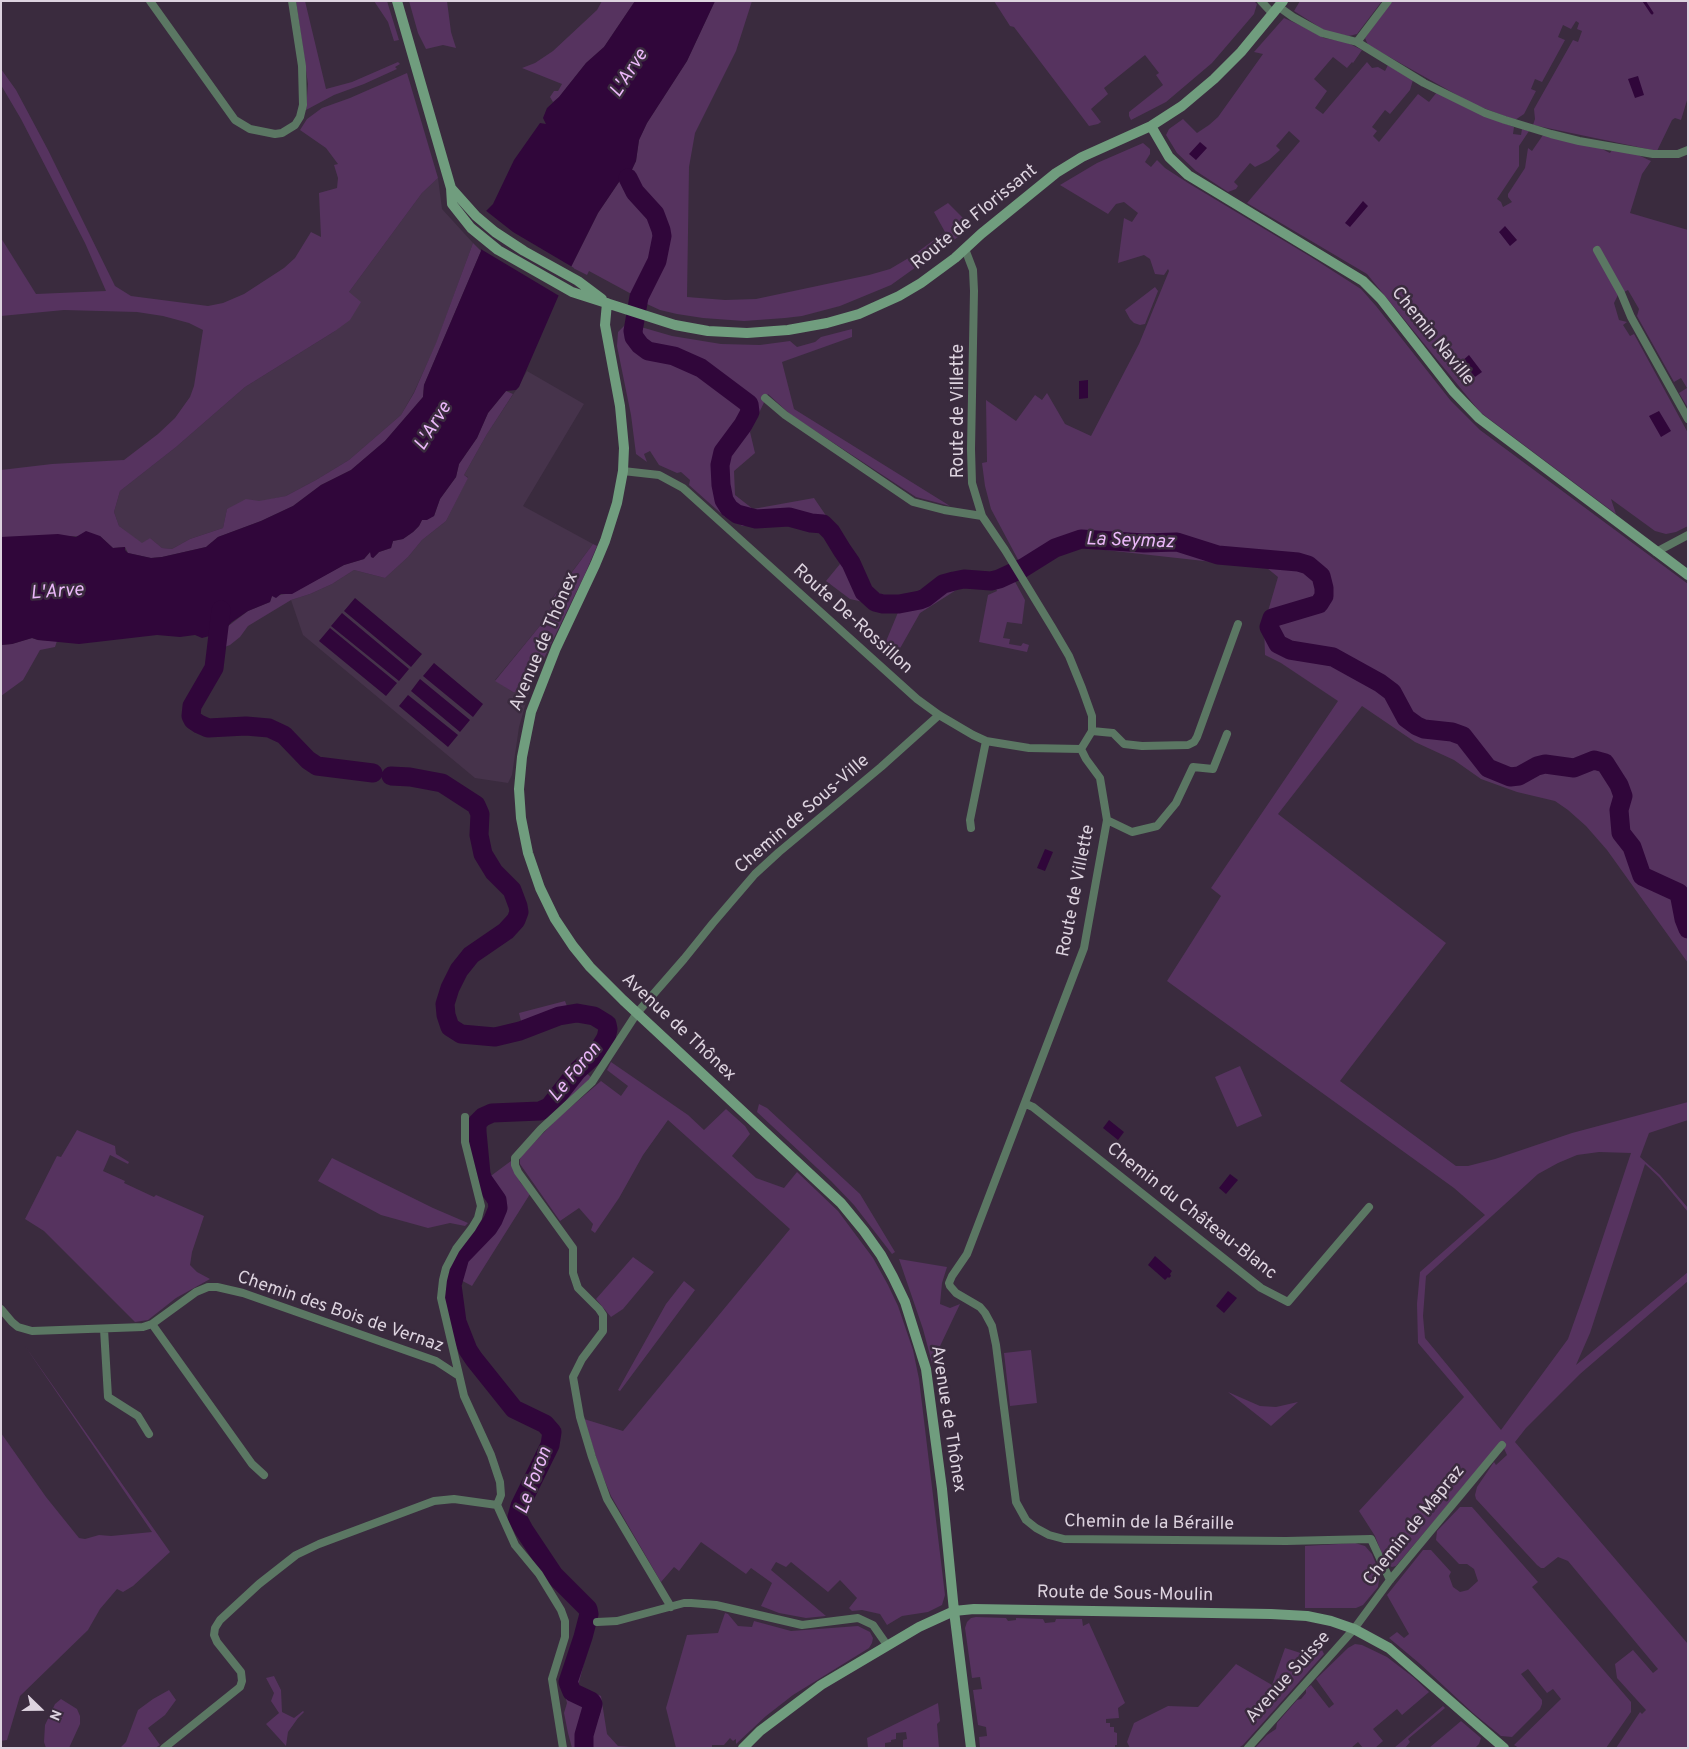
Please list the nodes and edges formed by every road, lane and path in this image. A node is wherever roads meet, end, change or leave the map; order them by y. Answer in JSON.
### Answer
{"nodes":[{"id":1,"x":150,"y":1,"type":"edge"},
{"id":2,"x":292,"y":1,"type":"edge"},
{"id":3,"x":397,"y":1,"type":"edge"},
{"id":4,"x":1261,"y":1,"type":"edge"},
{"id":5,"x":1388,"y":1,"type":"edge"},
{"id":6,"x":1278,"y":7,"type":"edge"},
{"id":7,"x":1357,"y":42,"type":"junction"},
{"id":8,"x":1151,"y":126,"type":"junction"},
{"id":9,"x":1688,"y":150,"type":"edge"},
{"id":10,"x":452,"y":191,"type":"junction"},
{"id":11,"x":966,"y":249,"type":"junction"},
{"id":12,"x":1597,"y":250,"type":"dead end"},
{"id":13,"x":612,"y":305,"type":"junction"},
{"id":14,"x":765,"y":398,"type":"dead end"},
{"id":15,"x":1688,"y":419,"type":"edge"},
{"id":16,"x":623,"y":472,"type":"junction"},
{"id":17,"x":982,"y":516,"type":"junction"},
{"id":18,"x":1688,"y":535,"type":"edge"},
{"id":19,"x":1656,"y":552,"type":"junction"},
{"id":20,"x":1688,"y":575,"type":"edge"},
{"id":21,"x":1238,"y":624,"type":"dead end"},
{"id":22,"x":940,"y":715,"type":"junction"},
{"id":23,"x":1092,"y":731,"type":"junction"},
{"id":24,"x":1226,"y":734,"type":"dead end"},
{"id":25,"x":986,"y":741,"type":"junction"},
{"id":26,"x":1081,"y":750,"type":"junction"},
{"id":27,"x":1107,"y":820,"type":"junction"},
{"id":28,"x":971,"y":828,"type":"dead end"},
{"id":29,"x":637,"y":1014,"type":"junction"},
{"id":30,"x":1026,"y":1104,"type":"junction"},
{"id":31,"x":465,"y":1118,"type":"dead end"},
{"id":32,"x":1369,"y":1207,"type":"dead end"},
{"id":33,"x":1,"y":1309,"type":"edge"},
{"id":34,"x":152,"y":1324,"type":"junction"},
{"id":35,"x":992,"y":1326,"type":"joint"},
{"id":36,"x":104,"y":1329,"type":"junction"},
{"id":37,"x":459,"y":1376,"type":"junction"},
{"id":38,"x":149,"y":1434,"type":"dead end"},
{"id":39,"x":1502,"y":1444,"type":"dead end"},
{"id":40,"x":264,"y":1475,"type":"dead end"},
{"id":41,"x":497,"y":1504,"type":"junction"},
{"id":42,"x":1390,"y":1580,"type":"junction"},
{"id":43,"x":671,"y":1607,"type":"junction"},
{"id":44,"x":954,"y":1611,"type":"junction"},
{"id":45,"x":597,"y":1622,"type":"dead end"},
{"id":46,"x":1354,"y":1629,"type":"junction"},
{"id":47,"x":887,"y":1646,"type":"junction"},
{"id":48,"x":164,"y":1748,"type":"edge"},
{"id":49,"x":563,"y":1748,"type":"edge"},
{"id":50,"x":744,"y":1748,"type":"edge"},
{"id":51,"x":971,"y":1748,"type":"edge"},
{"id":52,"x":1248,"y":1748,"type":"edge"},
{"id":53,"x":1504,"y":1748,"type":"edge"}],
"edges":[{"from":1,"to":2,"type":"street"},
{"from":3,"to":10,"type":"main road"},
{"from":4,"to":6,"type":"street"},
{"from":5,"to":7,"type":"street"},
{"from":6,"to":7,"type":"street"},
{"from":6,"to":8,"type":"main road","name":"Route de Florissant"},
{"from":7,"to":9,"type":"street"},
{"from":8,"to":11,"type":"main road","name":"Route de Florissant"},
{"from":8,"to":19,"type":"main road","name":"Chemin Naville"},
{"from":10,"to":13,"type":"main road","name":"Route de Florissant"},
{"from":10,"to":13,"type":"main road","name":"Route de Florissant"},
{"from":11,"to":13,"type":"main road","name":"Route de Florissant"},
{"from":11,"to":17,"type":"street","name":"Route de Villette"},
{"from":12,"to":15,"type":"street"},
{"from":13,"to":16,"type":"main road","name":"Avenue de Thônex"},
{"from":14,"to":17,"type":"street"},
{"from":16,"to":22,"type":"street","name":"Route De-Rossillon"},
{"from":16,"to":29,"type":"main road","name":"Avenue de Thônex"},
{"from":17,"to":23,"type":"street","name":"Route de Villette"},
{"from":18,"to":19,"type":"street"},
{"from":19,"to":20,"type":"main road","name":"Chemin Naville"},
{"from":21,"to":23,"type":"street"},
{"from":22,"to":25,"type":"street","name":"Route De-Rossillon"},
{"from":22,"to":29,"type":"street","name":"Chemin de Sous-Ville"},
{"from":23,"to":26,"type":"street"},
{"from":24,"to":27,"type":"street"},
{"from":25,"to":26,"type":"street","name":"Route De-Rossillon"},
{"from":25,"to":28,"type":"street"},
{"from":26,"to":27,"type":"street","name":"Route de Villette"},
{"from":27,"to":30,"type":"street","name":"Route de Villette"},
{"from":29,"to":43,"type":"street","name":"Chemin de Sous-Ville"},
{"from":29,"to":44,"type":"main road","name":"Avenue de Thônex"},
{"from":30,"to":32,"type":"street","name":"Chemin du Château-Blanc"},
{"from":30,"to":35,"type":"street","name":"Route de Villette"},
{"from":31,"to":37,"type":"street"},
{"from":33,"to":36,"type":"street","name":"Chemin des Bois de Vernaz"},
{"from":34,"to":36,"type":"street","name":"Chemin des Bois de Vernaz"},
{"from":34,"to":37,"type":"street","name":"Chemin des Bois de Vernaz"},
{"from":34,"to":40,"type":"street"},
{"from":35,"to":42,"type":"street","name":"Chemin de la Béraille"},
{"from":36,"to":38,"type":"street"},
{"from":37,"to":41,"type":"street"},
{"from":39,"to":42,"type":"street","name":"Chemin de Mapraz"},
{"from":41,"to":48,"type":"street"},
{"from":41,"to":49,"type":"street"},
{"from":42,"to":46,"type":"street","name":"Chemin de Mapraz"},
{"from":43,"to":45,"type":"street"},
{"from":43,"to":47,"type":"street"},
{"from":44,"to":46,"type":"main road","name":"Route de Sous-Moulin"},
{"from":44,"to":47,"type":"main road","name":"Route de Sous-Moulin"},
{"from":44,"to":51,"type":"main road","name":"Avenue de Thônex"},
{"from":46,"to":52,"type":"street","name":"Avenue Suisse"},
{"from":46,"to":53,"type":"main road","name":"Route de Sous-Moulin"},
{"from":47,"to":50,"type":"main road","name":"Route de Sous-Moulin"}]}
